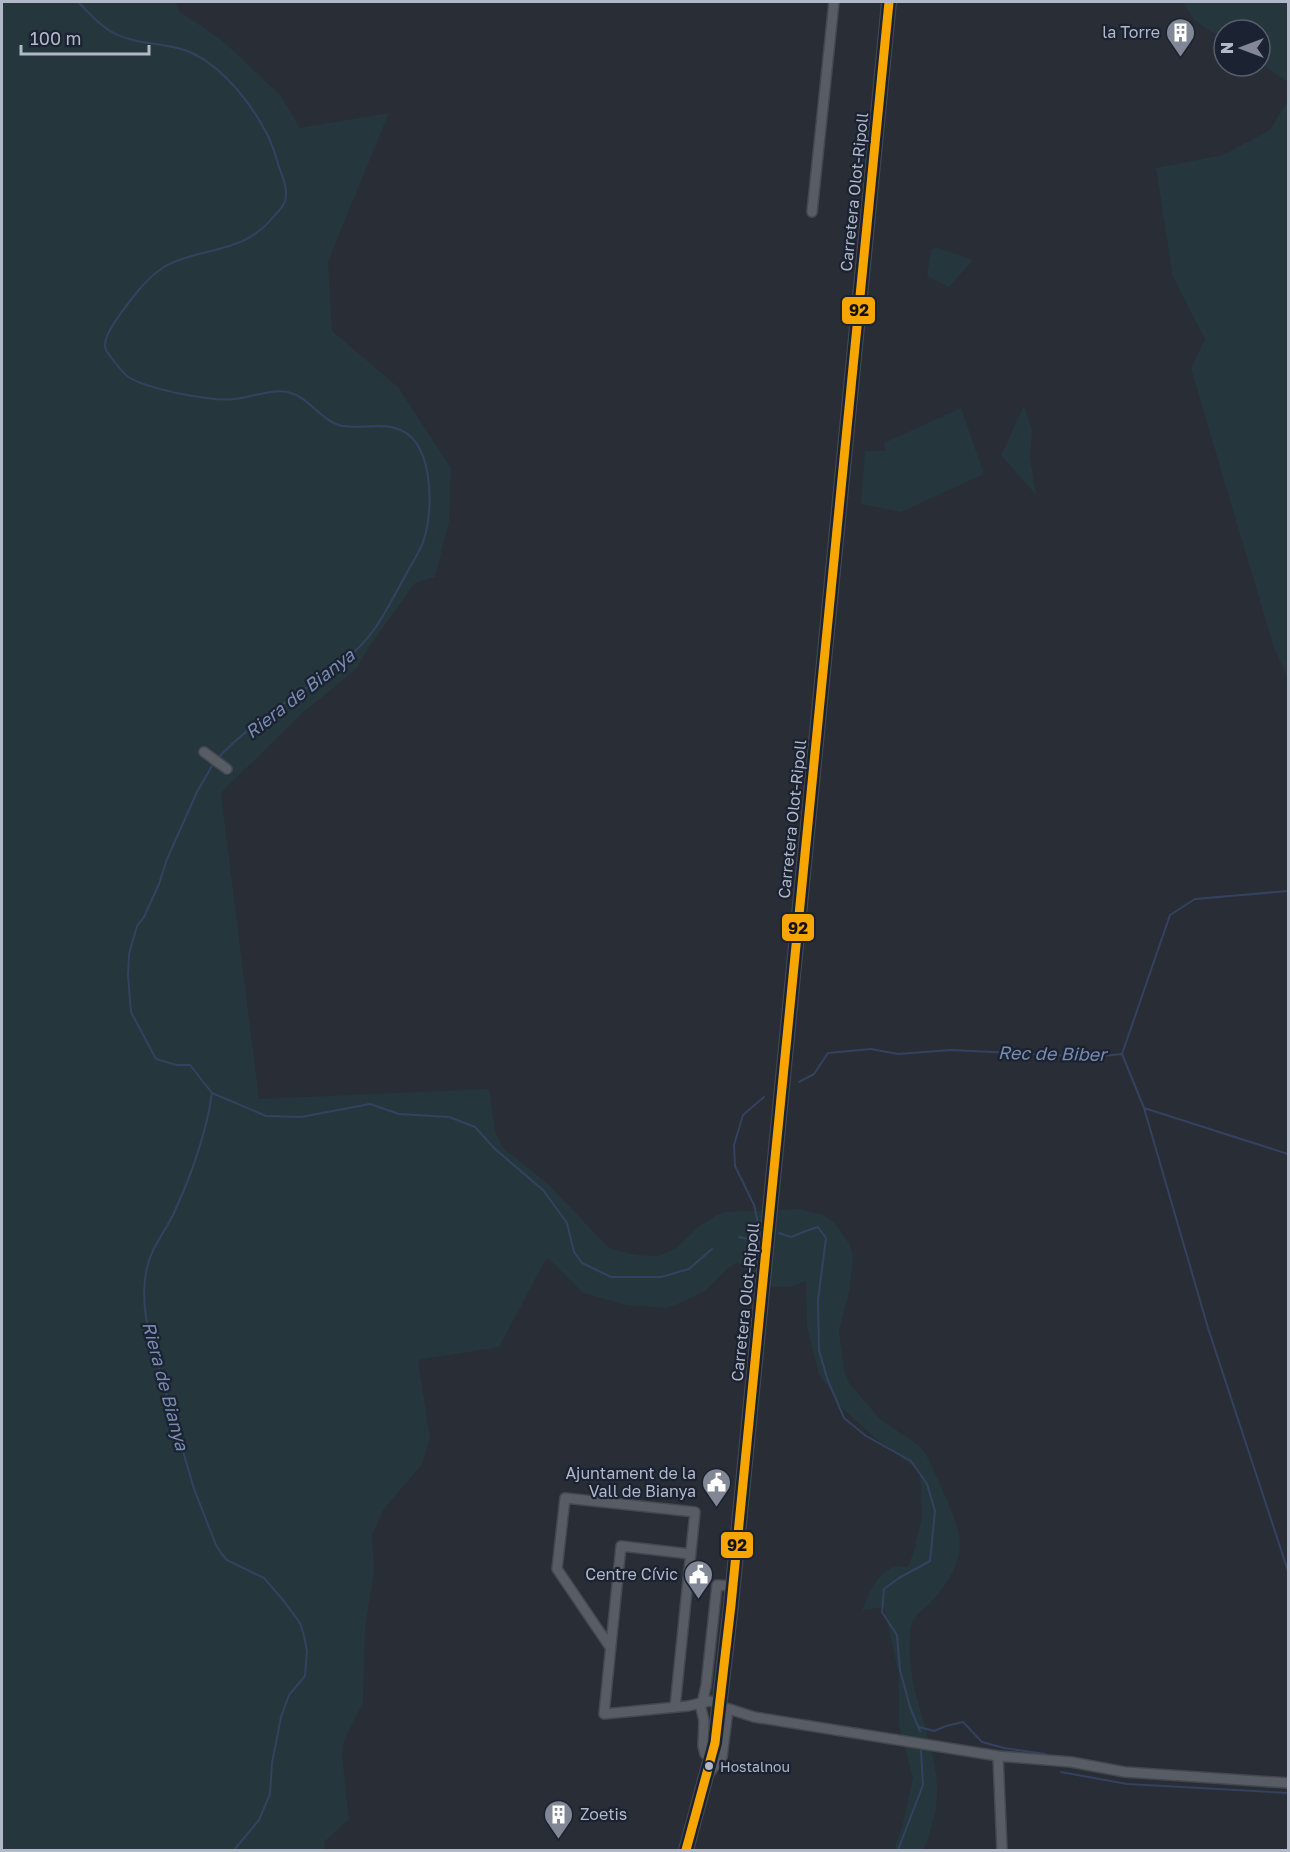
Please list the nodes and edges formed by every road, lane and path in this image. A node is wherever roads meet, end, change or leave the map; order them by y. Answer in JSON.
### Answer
{"nodes":[{"id":1,"x":834,"y":2,"type":"edge"},
{"id":2,"x":889,"y":2,"type":"edge"},
{"id":3,"x":812,"y":212,"type":"dead end"},
{"id":4,"x":204,"y":752,"type":"dead end"},
{"id":5,"x":227,"y":769,"type":"dead end"},
{"id":6,"x":690,"y":1554,"type":"junction"},
{"id":7,"x":732,"y":1586,"type":"junction"},
{"id":8,"x":610,"y":1647,"type":"junction"},
{"id":9,"x":703,"y":1702,"type":"junction"},
{"id":10,"x":688,"y":1706,"type":"junction"},
{"id":11,"x":675,"y":1707,"type":"junction"},
{"id":12,"x":722,"y":1709,"type":"junction"},
{"id":13,"x":703,"y":1716,"type":"junction"},
{"id":14,"x":998,"y":1756,"type":"junction"},
{"id":15,"x":711,"y":1759,"type":"junction"},
{"id":16,"x":706,"y":1776,"type":"junction"},
{"id":17,"x":1288,"y":1783,"type":"edge"},
{"id":18,"x":686,"y":1851,"type":"edge"},
{"id":19,"x":1002,"y":1851,"type":"edge"}],
"edges":[{"from":1,"to":3,"type":"street"},
{"from":2,"to":7,"type":"main road","name":"Carretera Olot-Ripoll"},
{"from":4,"to":5,"type":"street"},
{"from":6,"to":8,"type":"street"},
{"from":6,"to":8,"type":"street"},
{"from":6,"to":11,"type":"street"},
{"from":7,"to":9,"type":"street"},
{"from":7,"to":12,"type":"main road","name":"Carretera Olot-Ripoll"},
{"from":8,"to":11,"type":"street"},
{"from":9,"to":10,"type":"street"},
{"from":9,"to":12,"type":"street"},
{"from":9,"to":13,"type":"street"},
{"from":10,"to":11,"type":"street"},
{"from":10,"to":13,"type":"street"},
{"from":12,"to":13,"type":"street"},
{"from":12,"to":14,"type":"street"},
{"from":12,"to":15,"type":"main road","name":"Carretera Olot-Ripoll"},
{"from":12,"to":16,"type":"street"},
{"from":13,"to":15,"type":"street"},
{"from":14,"to":17,"type":"street"},
{"from":14,"to":19,"type":"street"},
{"from":15,"to":16,"type":"main road","name":"Carretera Olot-Ripoll"},
{"from":16,"to":18,"type":"main road","name":"Carretera Olot-Ripoll"}]}
